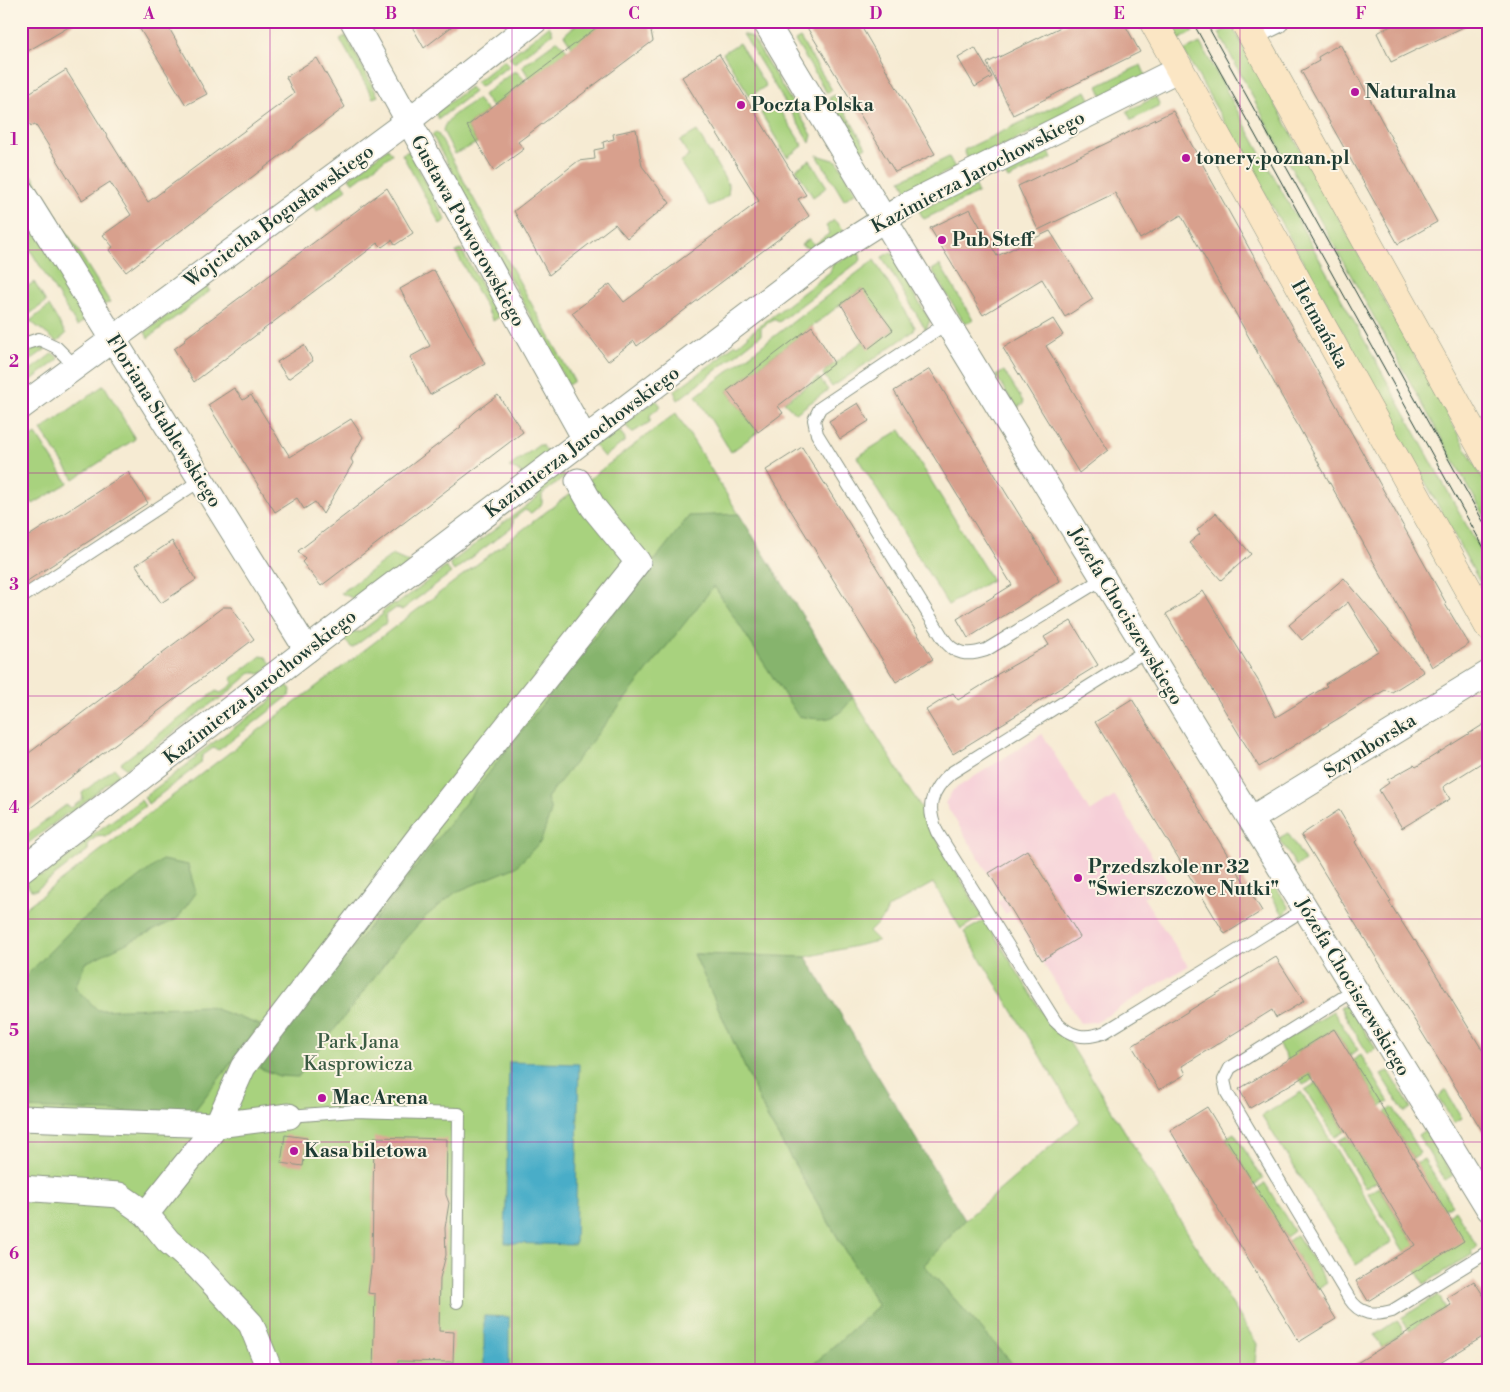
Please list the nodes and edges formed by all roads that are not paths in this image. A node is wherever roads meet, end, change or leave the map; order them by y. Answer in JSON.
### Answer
{"nodes":[{"id":1,"x":353,"y":21,"type":"edge"},
{"id":2,"x":534,"y":21,"type":"edge"},
{"id":3,"x":765,"y":21,"type":"edge"},
{"id":4,"x":1153,"y":21,"type":"edge"},
{"id":5,"x":1276,"y":21,"type":"edge"},
{"id":6,"x":1248,"y":27,"type":"edge"},
{"id":7,"x":1179,"y":69,"type":"junction"},
{"id":8,"x":408,"y":121,"type":"junction"},
{"id":9,"x":21,"y":191,"type":"edge"},
{"id":10,"x":884,"y":219,"type":"junction"},
{"id":11,"x":947,"y":323,"type":"junction"},
{"id":12,"x":113,"y":339,"type":"junction"},
{"id":13,"x":21,"y":345,"type":"edge"},
{"id":14,"x":75,"y":366,"type":"junction"},
{"id":15,"x":21,"y":407,"type":"edge"},
{"id":16,"x":585,"y":440,"type":"junction"},
{"id":17,"x":1486,"y":448,"type":"edge"},
{"id":18,"x":201,"y":480,"type":"junction"},
{"id":19,"x":578,"y":481,"type":"dead end"},
{"id":20,"x":1104,"y":578,"type":"junction"},
{"id":21,"x":21,"y":598,"type":"edge"},
{"id":22,"x":1489,"y":627,"type":"edge"},
{"id":23,"x":307,"y":650,"type":"junction"},
{"id":24,"x":1147,"y":650,"type":"junction"},
{"id":25,"x":1489,"y":674,"type":"edge"},
{"id":26,"x":1250,"y":819,"type":"junction"},
{"id":27,"x":21,"y":870,"type":"edge"},
{"id":28,"x":1305,"y":909,"type":"junction"},
{"id":29,"x":1355,"y":990,"type":"junction"},
{"id":30,"x":289,"y":1116,"type":"joint"},
{"id":31,"x":21,"y":1118,"type":"edge"},
{"id":32,"x":217,"y":1125,"type":"junction"},
{"id":33,"x":21,"y":1188,"type":"edge"},
{"id":34,"x":1489,"y":1209,"type":"edge"},
{"id":35,"x":146,"y":1214,"type":"junction"},
{"id":36,"x":1489,"y":1251,"type":"edge"},
{"id":37,"x":457,"y":1302,"type":"dead end"},
{"id":38,"x":270,"y":1371,"type":"edge"}],
"edges":[{"from":1,"to":8,"type":"street","name":"Gustawa Potworowskiego"},
{"from":2,"to":8,"type":"street","name":"Wojciecha Bogusławskiego"},
{"from":3,"to":10,"type":"street","name":"Józefa Chociszewskiego"},
{"from":4,"to":7,"type":"main road","name":"Hetmańska"},
{"from":5,"to":6,"type":"street"},
{"from":6,"to":17,"type":"main road"},
{"from":7,"to":10,"type":"street","name":"Kazimierza Jarochowskiego"},
{"from":7,"to":22,"type":"main road","name":"Hetmańska"},
{"from":8,"to":12,"type":"street","name":"Wojciecha Bogusławskiego"},
{"from":8,"to":16,"type":"street","name":"Gustawa Potworowskiego"},
{"from":9,"to":12,"type":"street","name":"Floriana Stablewskiego"},
{"from":10,"to":11,"type":"street","name":"Józefa Chociszewskiego"},
{"from":10,"to":16,"type":"street","name":"Kazimierza Jarochowskiego"},
{"from":11,"to":20,"type":"street","name":"Józefa Chociszewskiego"},
{"from":11,"to":20,"type":"lane"},
{"from":12,"to":14,"type":"street","name":"Wojciecha Bogusławskiego"},
{"from":12,"to":18,"type":"street","name":"Floriana Stablewskiego"},
{"from":13,"to":14,"type":"lane"},
{"from":14,"to":15,"type":"street","name":"Wojciecha Bogusławskiego"},
{"from":16,"to":23,"type":"street","name":"Kazimierza Jarochowskiego"},
{"from":18,"to":21,"type":"lane"},
{"from":18,"to":23,"type":"street","name":"Floriana Stablewskiego"},
{"from":19,"to":32,"type":"street"},
{"from":20,"to":24,"type":"street","name":"Józefa Chociszewskiego"},
{"from":23,"to":27,"type":"street","name":"Kazimierza Jarochowskiego"},
{"from":24,"to":26,"type":"street","name":"Józefa Chociszewskiego"},
{"from":24,"to":28,"type":"lane"},
{"from":25,"to":26,"type":"street","name":"Szymborska"},
{"from":26,"to":28,"type":"street","name":"Józefa Chociszewskiego"},
{"from":28,"to":29,"type":"street","name":"Józefa Chociszewskiego"},
{"from":29,"to":34,"type":"street","name":"Józefa Chociszewskiego"},
{"from":29,"to":36,"type":"lane"},
{"from":30,"to":32,"type":"street"},
{"from":30,"to":37,"type":"lane"},
{"from":31,"to":32,"type":"street"},
{"from":32,"to":35,"type":"street"},
{"from":33,"to":35,"type":"street"},
{"from":35,"to":38,"type":"street"}]}
